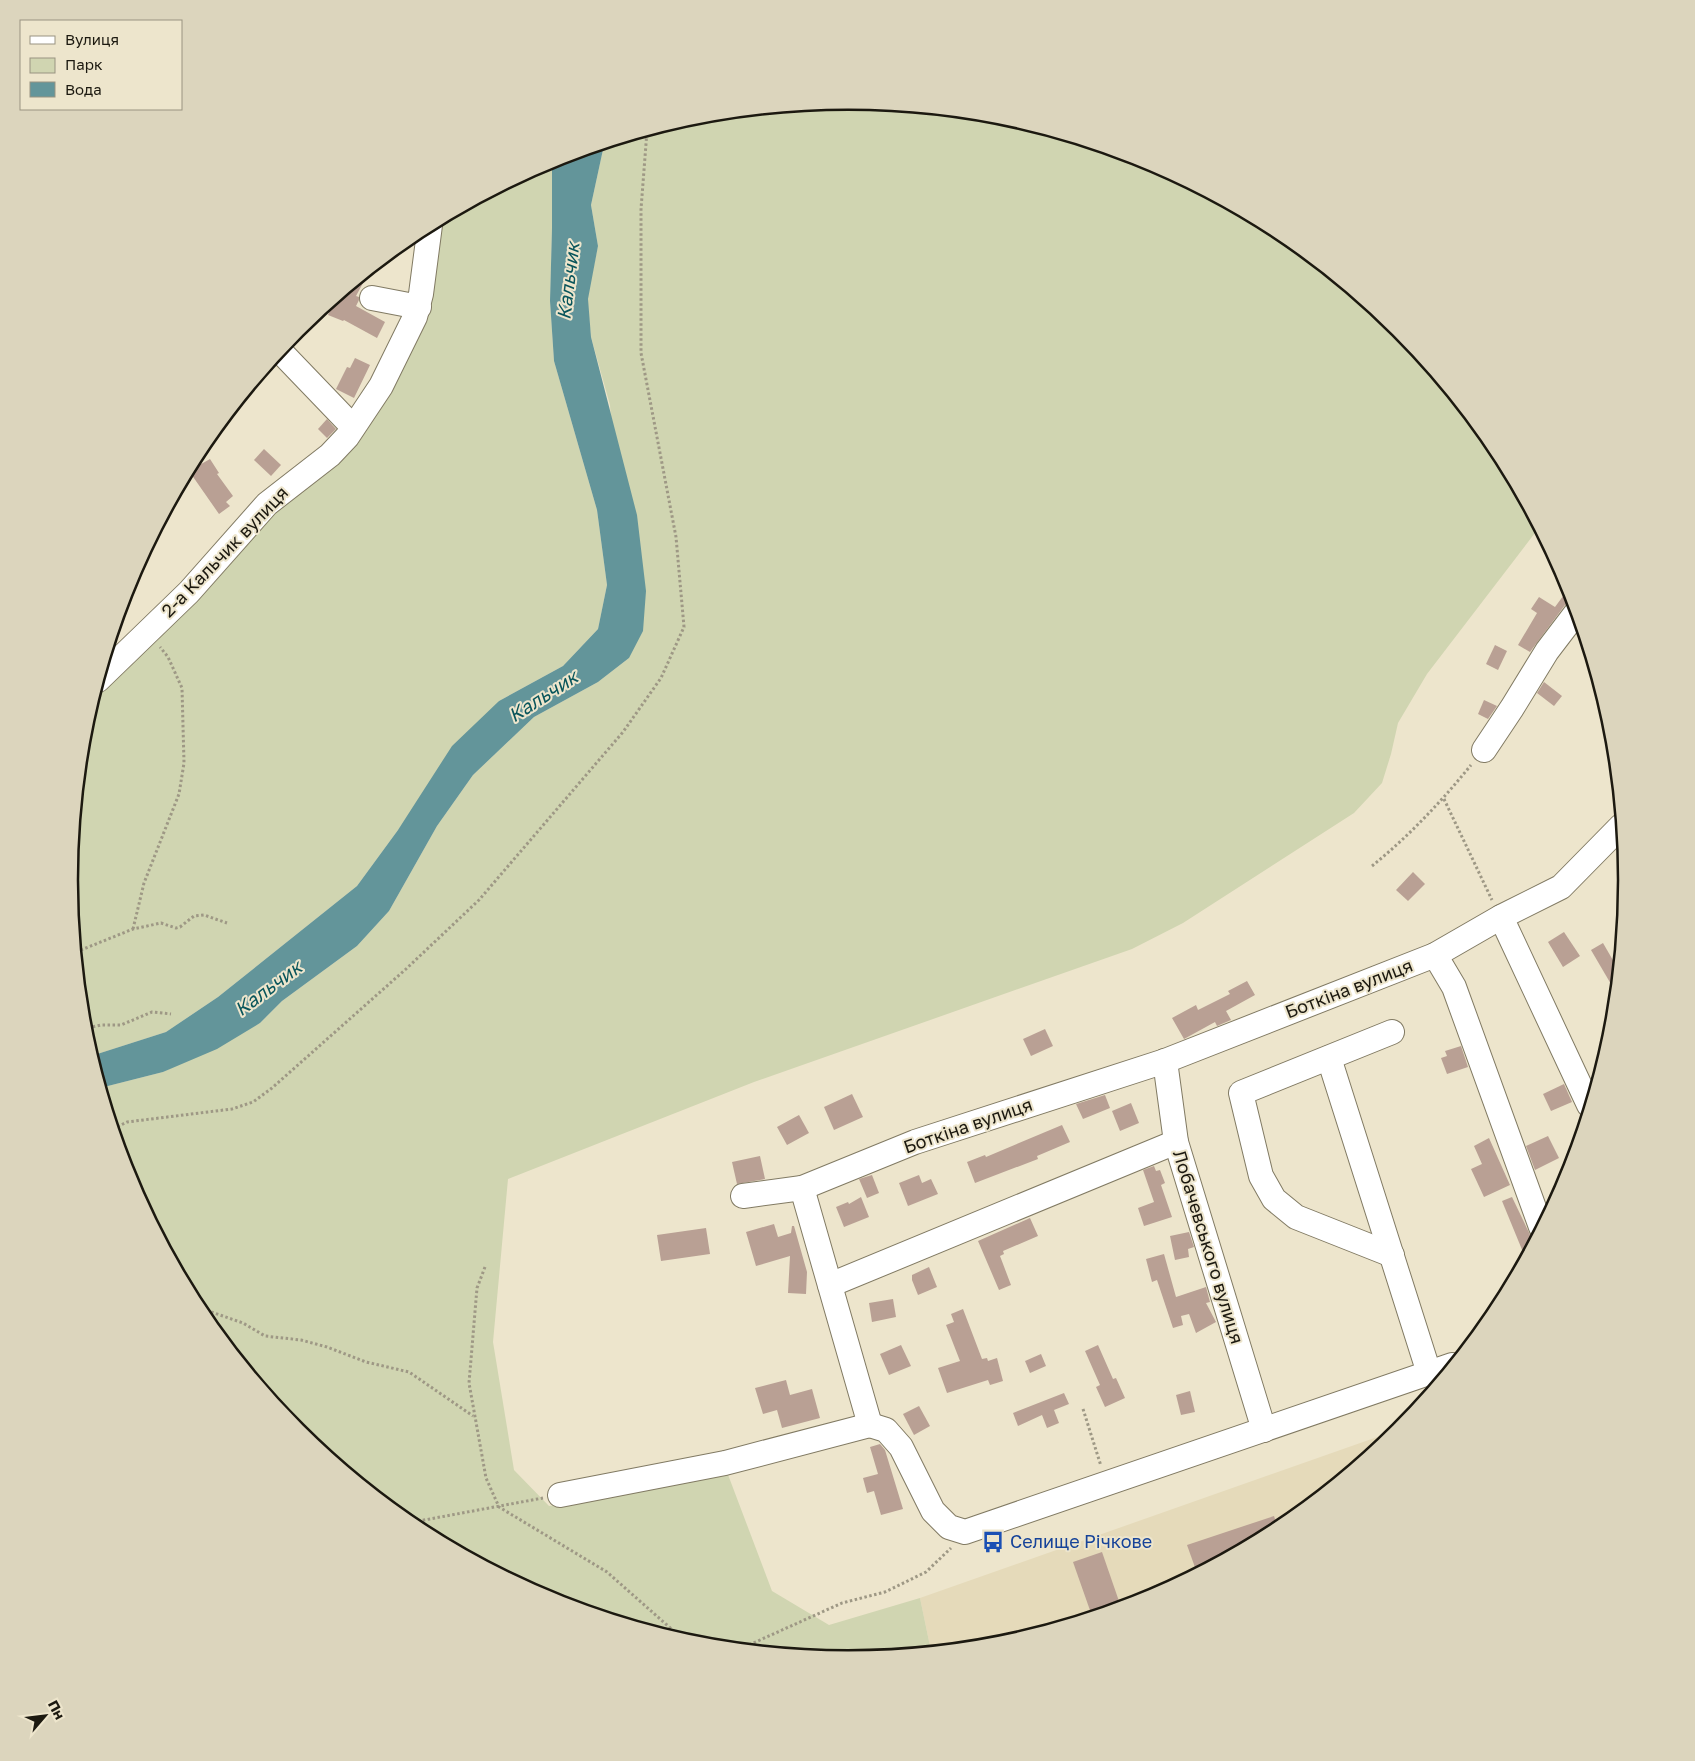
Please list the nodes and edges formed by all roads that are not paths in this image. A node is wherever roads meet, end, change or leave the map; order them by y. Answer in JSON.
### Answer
{"nodes":[{"id":1,"x":429,"y":235,"type":"edge"},
{"id":2,"x":372,"y":298,"type":"dead end"},
{"id":3,"x":419,"y":307,"type":"junction"},
{"id":4,"x":285,"y":356,"type":"edge"},
{"id":5,"x":353,"y":427,"type":"junction"},
{"id":6,"x":1572,"y":619,"type":"edge"},
{"id":7,"x":107,"y":672,"type":"edge"},
{"id":8,"x":1484,"y":750,"type":"road end"},
{"id":9,"x":1616,"y":831,"type":"edge"},
{"id":10,"x":1501,"y":917,"type":"junction"},
{"id":11,"x":1435,"y":955,"type":"junction"},
{"id":12,"x":1392,"y":1032,"type":"dead end"},
{"id":13,"x":1329,"y":1058,"type":"junction"},
{"id":14,"x":1165,"y":1061,"type":"junction"},
{"id":15,"x":1586,"y":1098,"type":"edge"},
{"id":16,"x":1176,"y":1142,"type":"junction"},
{"id":17,"x":802,"y":1188,"type":"junction"},
{"id":18,"x":742,"y":1196,"type":"dead end"},
{"id":19,"x":1539,"y":1220,"type":"edge"},
{"id":20,"x":1392,"y":1255,"type":"junction"},
{"id":21,"x":830,"y":1285,"type":"junction"},
{"id":22,"x":1442,"y":1368,"type":"edge"},
{"id":23,"x":1429,"y":1373,"type":"junction"},
{"id":24,"x":870,"y":1424,"type":"junction"},
{"id":25,"x":1264,"y":1430,"type":"junction"},
{"id":26,"x":560,"y":1495,"type":"road end"}],
"edges":[{"from":1,"to":3,"type":"street","name":"2-а Кальчик вулиця"},
{"from":2,"to":3,"type":"street"},
{"from":3,"to":5,"type":"street","name":"2-а Кальчик вулиця"},
{"from":4,"to":5,"type":"street"},
{"from":5,"to":7,"type":"street","name":"2-а Кальчик вулиця"},
{"from":6,"to":8,"type":"street"},
{"from":9,"to":10,"type":"street"},
{"from":10,"to":11,"type":"street","name":"Боткіна вулиця"},
{"from":10,"to":15,"type":"street"},
{"from":11,"to":14,"type":"street","name":"Боткіна вулиця"},
{"from":11,"to":19,"type":"street"},
{"from":12,"to":13,"type":"street"},
{"from":13,"to":20,"type":"street"},
{"from":13,"to":20,"type":"street"},
{"from":14,"to":16,"type":"street","name":"Лобачевського вулиця"},
{"from":14,"to":17,"type":"street","name":"Боткіна вулиця"},
{"from":16,"to":21,"type":"street"},
{"from":16,"to":25,"type":"street","name":"Лобачевського вулиця"},
{"from":17,"to":18,"type":"street","name":"Боткіна вулиця"},
{"from":17,"to":21,"type":"street"},
{"from":20,"to":23,"type":"street"},
{"from":21,"to":24,"type":"street"},
{"from":22,"to":23,"type":"street"},
{"from":23,"to":25,"type":"street"},
{"from":24,"to":25,"type":"street"},
{"from":24,"to":26,"type":"street"}]}
